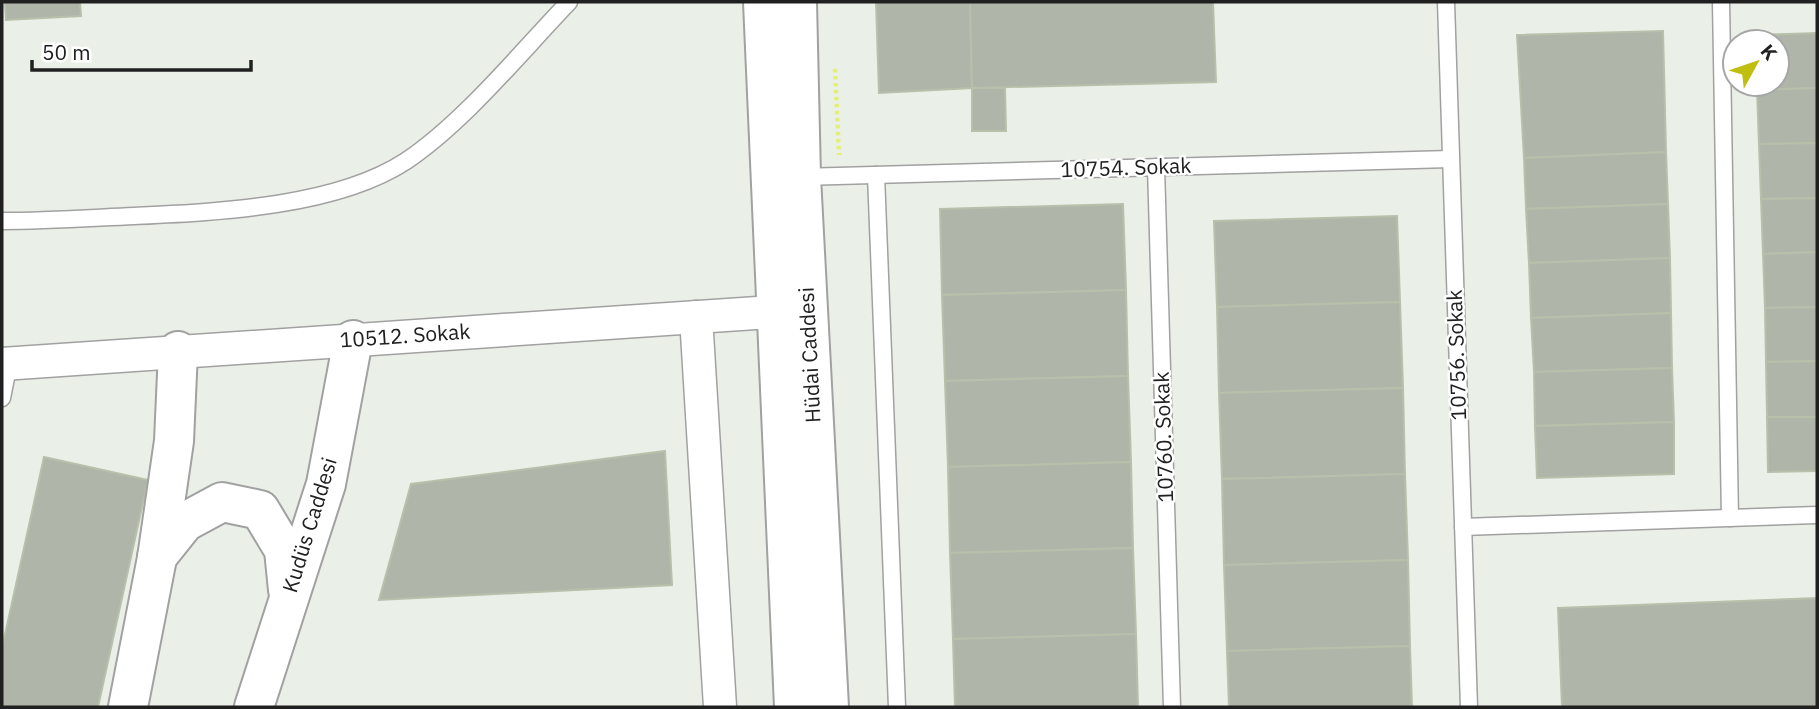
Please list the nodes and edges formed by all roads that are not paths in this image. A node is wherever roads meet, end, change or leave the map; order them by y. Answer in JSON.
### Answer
{"nodes":[{"id":1,"x":569,"y":2,"type":"edge"},
{"id":2,"x":763,"y":2,"type":"edge"},
{"id":3,"x":797,"y":2,"type":"edge"},
{"id":4,"x":1446,"y":2,"type":"edge"},
{"id":5,"x":1721,"y":2,"type":"edge"},
{"id":6,"x":1450,"y":159,"type":"junction"},
{"id":7,"x":1156,"y":167,"type":"junction"},
{"id":8,"x":876,"y":175,"type":"junction"},
{"id":9,"x":801,"y":177,"type":"junction"},
{"id":10,"x":2,"y":220,"type":"edge"},
{"id":11,"x":792,"y":310,"type":"junction"},
{"id":12,"x":696,"y":317,"type":"junction"},
{"id":13,"x":353,"y":340,"type":"junction"},
{"id":14,"x":178,"y":351,"type":"junction"},
{"id":15,"x":5,"y":364,"type":"edge"},
{"id":16,"x":2,"y":398,"type":"edge"},
{"id":17,"x":1817,"y":515,"type":"edge"},
{"id":18,"x":1730,"y":518,"type":"junction"},
{"id":19,"x":1463,"y":527,"type":"junction"},
{"id":20,"x":157,"y":557,"type":"junction"},
{"id":21,"x":289,"y":595,"type":"junction"},
{"id":22,"x":128,"y":707,"type":"edge"},
{"id":23,"x":254,"y":707,"type":"edge"},
{"id":24,"x":720,"y":707,"type":"edge"},
{"id":25,"x":794,"y":707,"type":"edge"},
{"id":26,"x":829,"y":707,"type":"edge"},
{"id":27,"x":897,"y":707,"type":"edge"},
{"id":28,"x":1172,"y":707,"type":"edge"},
{"id":29,"x":1468,"y":707,"type":"edge"}],
"edges":[{"from":1,"to":10,"type":"lane"},
{"from":2,"to":11,"type":"street","name":"Hüdai Caddesi"},
{"from":3,"to":9,"type":"street","name":"Hüdai Caddesi"},
{"from":4,"to":6,"type":"lane","name":"10756. Sokak"},
{"from":5,"to":18,"type":"lane"},
{"from":6,"to":7,"type":"lane","name":"10754. Sokak"},
{"from":6,"to":19,"type":"lane","name":"10756. Sokak"},
{"from":7,"to":8,"type":"lane","name":"10754. Sokak"},
{"from":7,"to":28,"type":"lane","name":"10760. Sokak"},
{"from":8,"to":9,"type":"lane","name":"10754. Sokak"},
{"from":8,"to":27,"type":"lane"},
{"from":9,"to":11,"type":"street","name":"Hüdai Caddesi"},
{"from":11,"to":12,"type":"street","name":"10512. Sokak"},
{"from":11,"to":25,"type":"street","name":"Hüdai Caddesi"},
{"from":11,"to":26,"type":"street","name":"Hüdai Caddesi"},
{"from":12,"to":13,"type":"street","name":"10512. Sokak"},
{"from":12,"to":24,"type":"street"},
{"from":13,"to":14,"type":"street","name":"10512. Sokak"},
{"from":13,"to":21,"type":"street","name":"Kudüs Caddesi"},
{"from":14,"to":15,"type":"street","name":"10512. Sokak"},
{"from":14,"to":20,"type":"street"},
{"from":15,"to":16,"type":"lane"},
{"from":17,"to":18,"type":"lane"},
{"from":18,"to":19,"type":"lane"},
{"from":19,"to":29,"type":"lane","name":"10756. Sokak"},
{"from":20,"to":21,"type":"street"},
{"from":20,"to":22,"type":"street"},
{"from":21,"to":23,"type":"street","name":"Kudüs Caddesi"}]}
